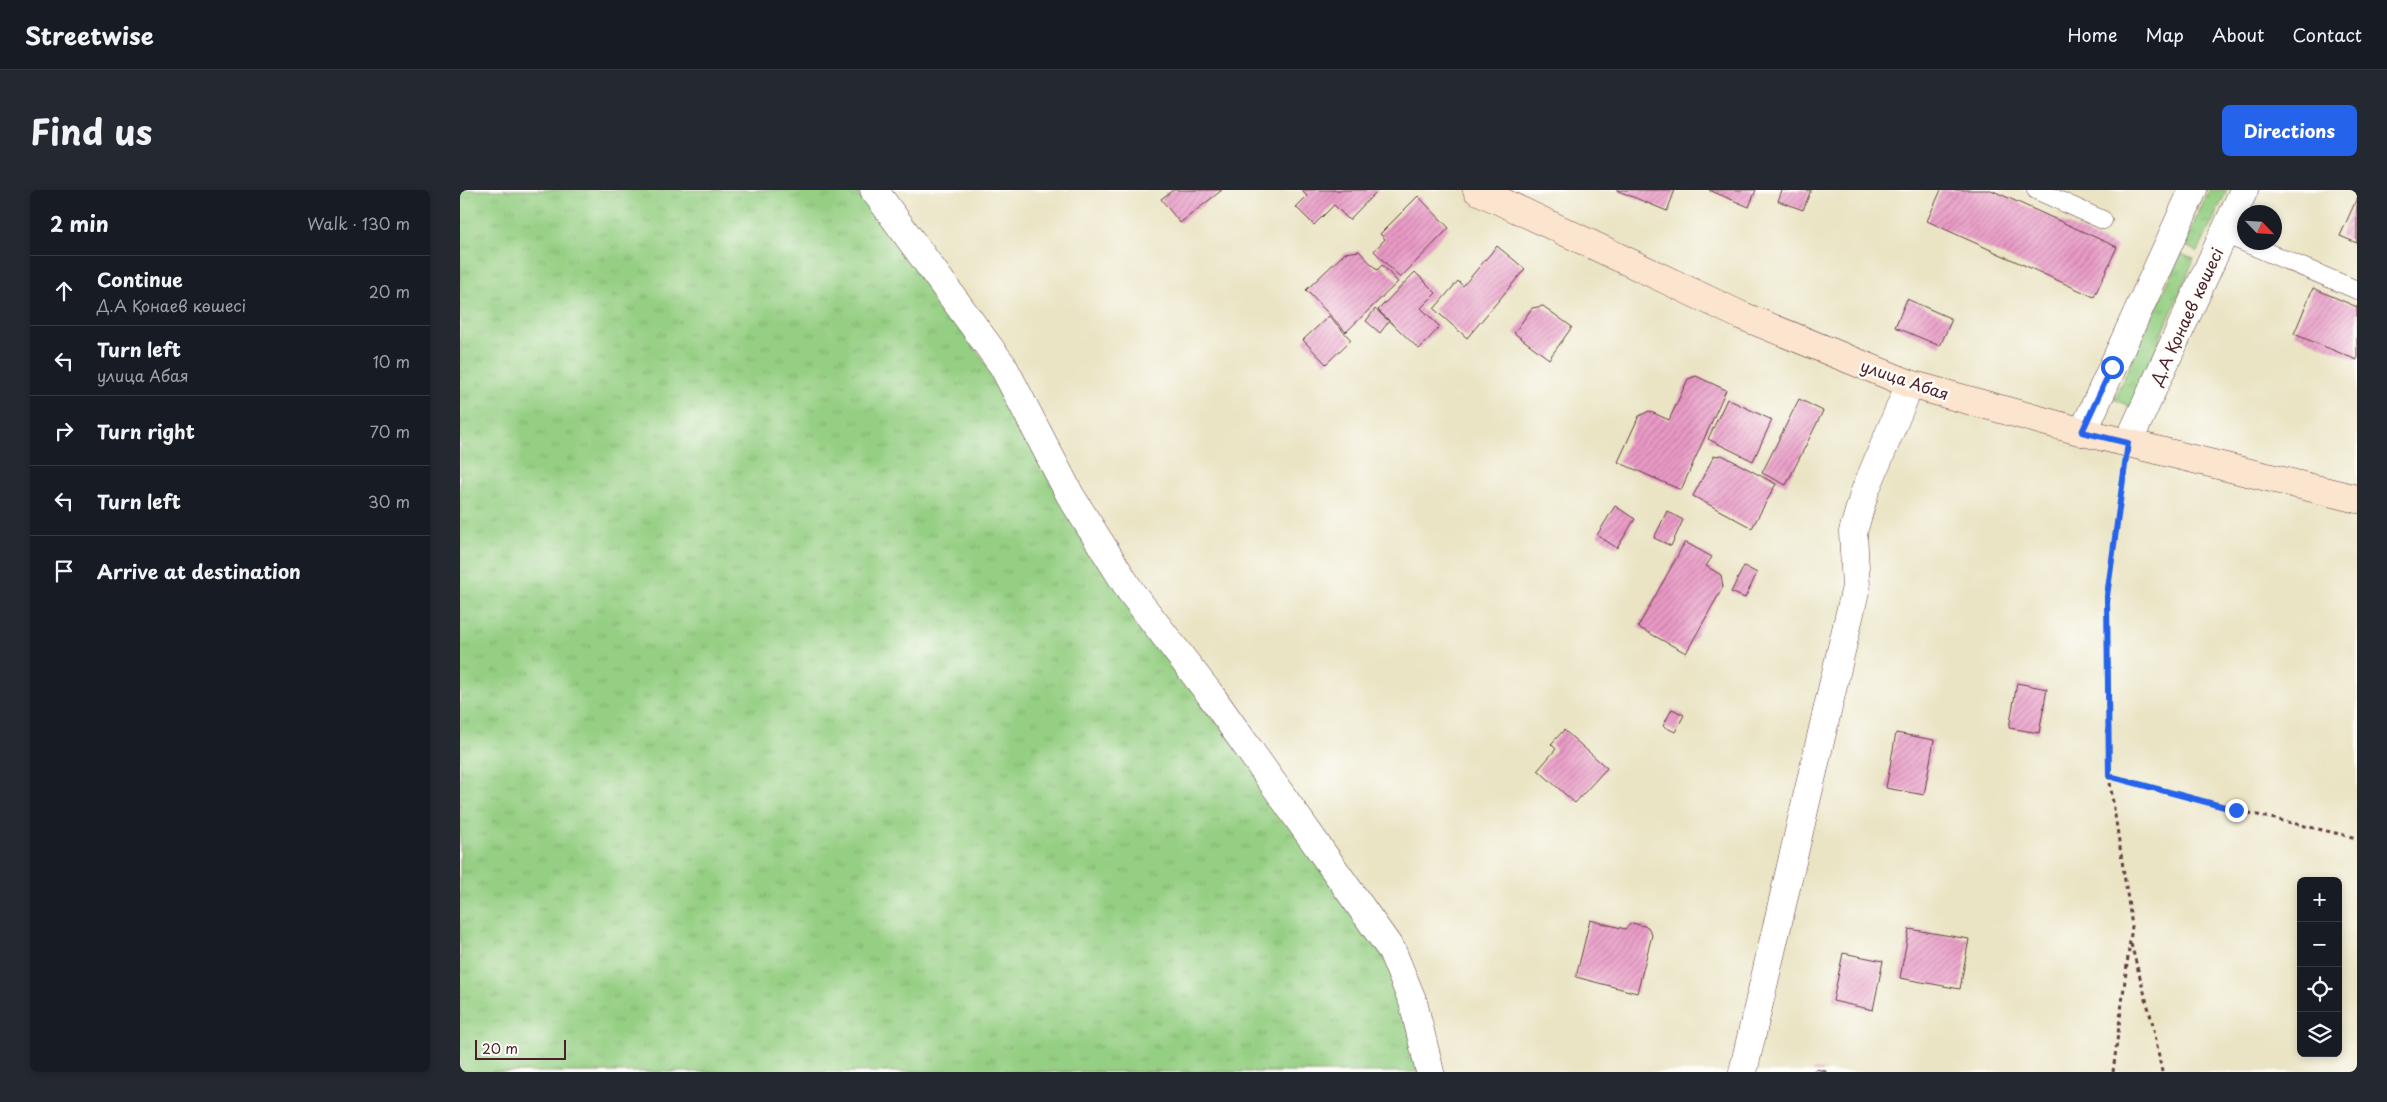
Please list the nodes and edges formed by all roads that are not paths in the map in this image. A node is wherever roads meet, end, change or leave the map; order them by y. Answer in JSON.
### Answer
{"nodes":[{"id":1,"x":874,"y":190,"type":"edge"},
{"id":2,"x":1477,"y":190,"type":"edge"},
{"id":3,"x":2036,"y":190,"type":"edge"},
{"id":4,"x":2193,"y":190,"type":"edge"},
{"id":5,"x":2244,"y":190,"type":"edge"},
{"id":6,"x":2103,"y":220,"type":"dead end"},
{"id":7,"x":2224,"y":234,"type":"junction"},
{"id":8,"x":2357,"y":290,"type":"edge"},
{"id":9,"x":1910,"y":384,"type":"junction"},
{"id":10,"x":2082,"y":432,"type":"junction"},
{"id":11,"x":2128,"y":443,"type":"junction"},
{"id":12,"x":2357,"y":499,"type":"edge"},
{"id":13,"x":1430,"y":1072,"type":"edge"},
{"id":14,"x":1743,"y":1072,"type":"edge"}],
"edges":[{"from":1,"to":13,"type":"street"},
{"from":2,"to":9,"type":"main road","name":"улица Абая"},
{"from":3,"to":6,"type":"lane"},
{"from":4,"to":10,"type":"street"},
{"from":5,"to":7,"type":"street","name":"Д.А Қонаев көшесі"},
{"from":7,"to":8,"type":"lane"},
{"from":7,"to":11,"type":"street","name":"Д.А Қонаев көшесі"},
{"from":9,"to":10,"type":"main road","name":"улица Абая"},
{"from":9,"to":14,"type":"street"},
{"from":10,"to":11,"type":"main road","name":"улица Абая"},
{"from":11,"to":12,"type":"main road","name":"улица Абая"}]}
